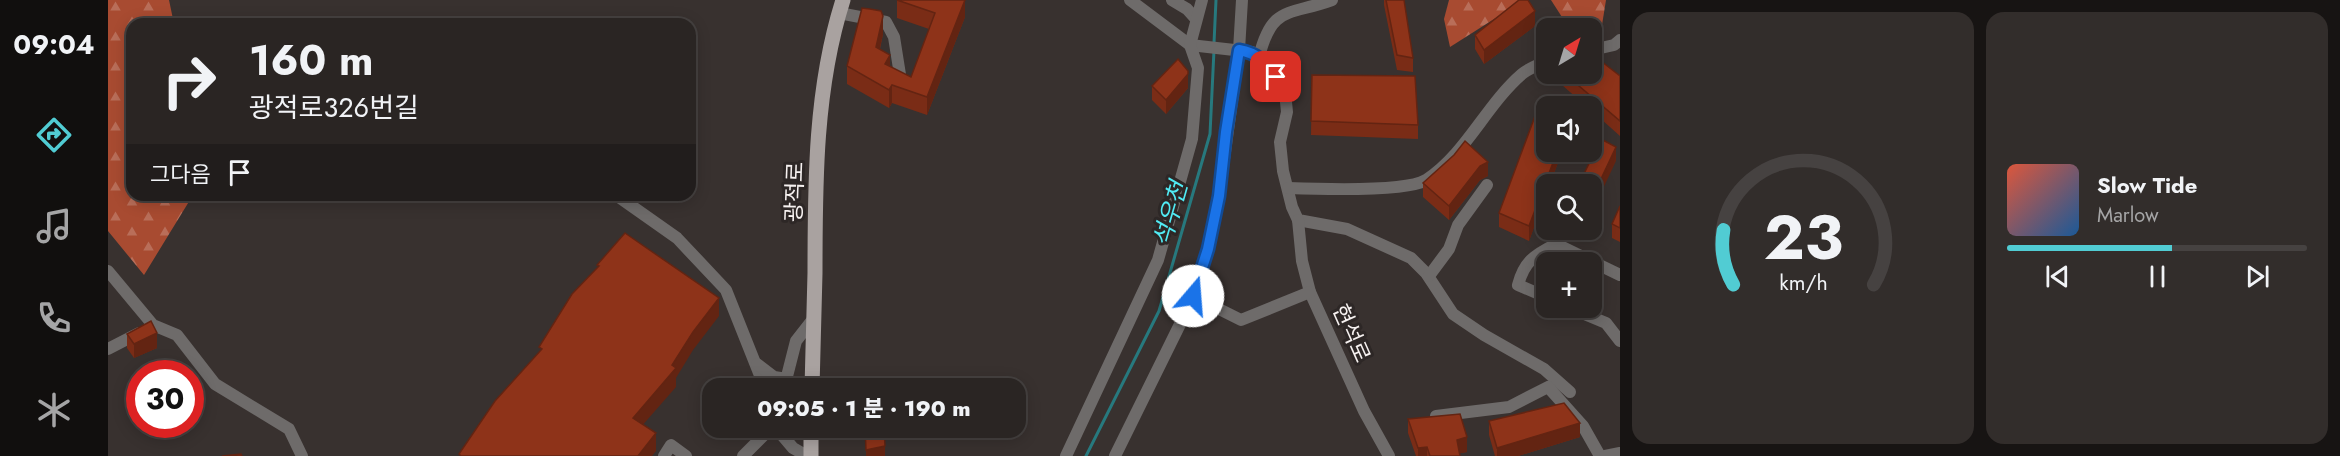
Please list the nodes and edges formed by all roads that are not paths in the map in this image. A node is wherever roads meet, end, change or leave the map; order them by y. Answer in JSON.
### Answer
{"nodes":[{"id":1,"x":1130,"y":0,"type":"edge"},
{"id":2,"x":1172,"y":0,"type":"edge"},
{"id":3,"x":1202,"y":0,"type":"edge"},
{"id":4,"x":1242,"y":0,"type":"edge"},
{"id":5,"x":1332,"y":0,"type":"edge"},
{"id":6,"x":841,"y":6,"type":"edge"},
{"id":7,"x":1196,"y":19,"type":"junction"},
{"id":8,"x":1620,"y":40,"type":"edge"},
{"id":9,"x":1195,"y":46,"type":"junction"},
{"id":10,"x":1602,"y":48,"type":"edge"},
{"id":11,"x":1239,"y":50,"type":"junction"},
{"id":12,"x":1259,"y":57,"type":"junction"},
{"id":13,"x":1536,"y":66,"type":"edge"},
{"id":14,"x":901,"y":81,"type":"edge"},
{"id":15,"x":1487,"y":185,"type":"dead end"},
{"id":16,"x":1288,"y":188,"type":"junction"},
{"id":17,"x":625,"y":201,"type":"edge"},
{"id":18,"x":1298,"y":220,"type":"junction"},
{"id":19,"x":1540,"y":252,"type":"edge"},
{"id":20,"x":1573,"y":252,"type":"edge"},
{"id":21,"x":1536,"y":256,"type":"edge"},
{"id":22,"x":1602,"y":266,"type":"edge"},
{"id":23,"x":108,"y":271,"type":"edge"},
{"id":24,"x":1620,"y":275,"type":"edge"},
{"id":25,"x":1429,"y":276,"type":"junction"},
{"id":26,"x":1310,"y":292,"type":"junction"},
{"id":27,"x":1536,"y":293,"type":"edge"},
{"id":28,"x":1193,"y":296,"type":"junction"},
{"id":29,"x":814,"y":318,"type":"junction"},
{"id":30,"x":1594,"y":318,"type":"edge"},
{"id":31,"x":153,"y":325,"type":"junction"},
{"id":32,"x":1618,"y":334,"type":"edge"},
{"id":33,"x":108,"y":349,"type":"edge"},
{"id":34,"x":757,"y":364,"type":"junction"},
{"id":35,"x":762,"y":378,"type":"edge"},
{"id":36,"x":776,"y":378,"type":"edge"},
{"id":37,"x":787,"y":378,"type":"edge"},
{"id":38,"x":812,"y":378,"type":"edge"},
{"id":39,"x":1570,"y":392,"type":"dead end"},
{"id":40,"x":1436,"y":416,"type":"edge"},
{"id":41,"x":761,"y":438,"type":"edge"},
{"id":42,"x":784,"y":438,"type":"edge"},
{"id":43,"x":810,"y":438,"type":"edge"},
{"id":44,"x":1620,"y":453,"type":"edge"},
{"id":45,"x":302,"y":456,"type":"edge"},
{"id":46,"x":664,"y":456,"type":"edge"},
{"id":47,"x":686,"y":456,"type":"edge"},
{"id":48,"x":743,"y":456,"type":"edge"},
{"id":49,"x":809,"y":456,"type":"edge"},
{"id":50,"x":1066,"y":456,"type":"edge"},
{"id":51,"x":1115,"y":456,"type":"edge"},
{"id":52,"x":1389,"y":456,"type":"edge"},
{"id":53,"x":1603,"y":456,"type":"edge"}],
"edges":[{"from":1,"to":9,"type":"street"},
{"from":2,"to":7,"type":"street"},
{"from":3,"to":7,"type":"street"},
{"from":4,"to":11,"type":"street"},
{"from":5,"to":12,"type":"street"},
{"from":6,"to":14,"type":"street"},
{"from":6,"to":29,"type":"main road","name":"광적로"},
{"from":7,"to":9,"type":"street"},
{"from":8,"to":10,"type":"street"},
{"from":9,"to":11,"type":"street"},
{"from":9,"to":50,"type":"street"},
{"from":11,"to":12,"type":"street"},
{"from":11,"to":28,"type":"street"},
{"from":12,"to":16,"type":"street","name":"현석로"},
{"from":13,"to":16,"type":"street"},
{"from":15,"to":25,"type":"street"},
{"from":16,"to":18,"type":"street","name":"현석로"},
{"from":17,"to":34,"type":"street"},
{"from":18,"to":25,"type":"street"},
{"from":18,"to":26,"type":"street","name":"현석로"},
{"from":19,"to":20,"type":"street"},
{"from":21,"to":27,"type":"street"},
{"from":22,"to":24,"type":"street"},
{"from":23,"to":31,"type":"street"},
{"from":25,"to":39,"type":"street"},
{"from":26,"to":28,"type":"street"},
{"from":26,"to":52,"type":"street","name":"현석로"},
{"from":28,"to":51,"type":"street"},
{"from":29,"to":37,"type":"street"},
{"from":29,"to":38,"type":"main road","name":"광적로"},
{"from":30,"to":32,"type":"street"},
{"from":31,"to":33,"type":"street"},
{"from":31,"to":45,"type":"street"},
{"from":34,"to":35,"type":"street"},
{"from":34,"to":36,"type":"street"},
{"from":40,"to":53,"type":"street"},
{"from":41,"to":48,"type":"street"},
{"from":42,"to":49,"type":"street"},
{"from":43,"to":49,"type":"main road"},
{"from":44,"to":53,"type":"street"},
{"from":46,"to":47,"type":"street"}]}
